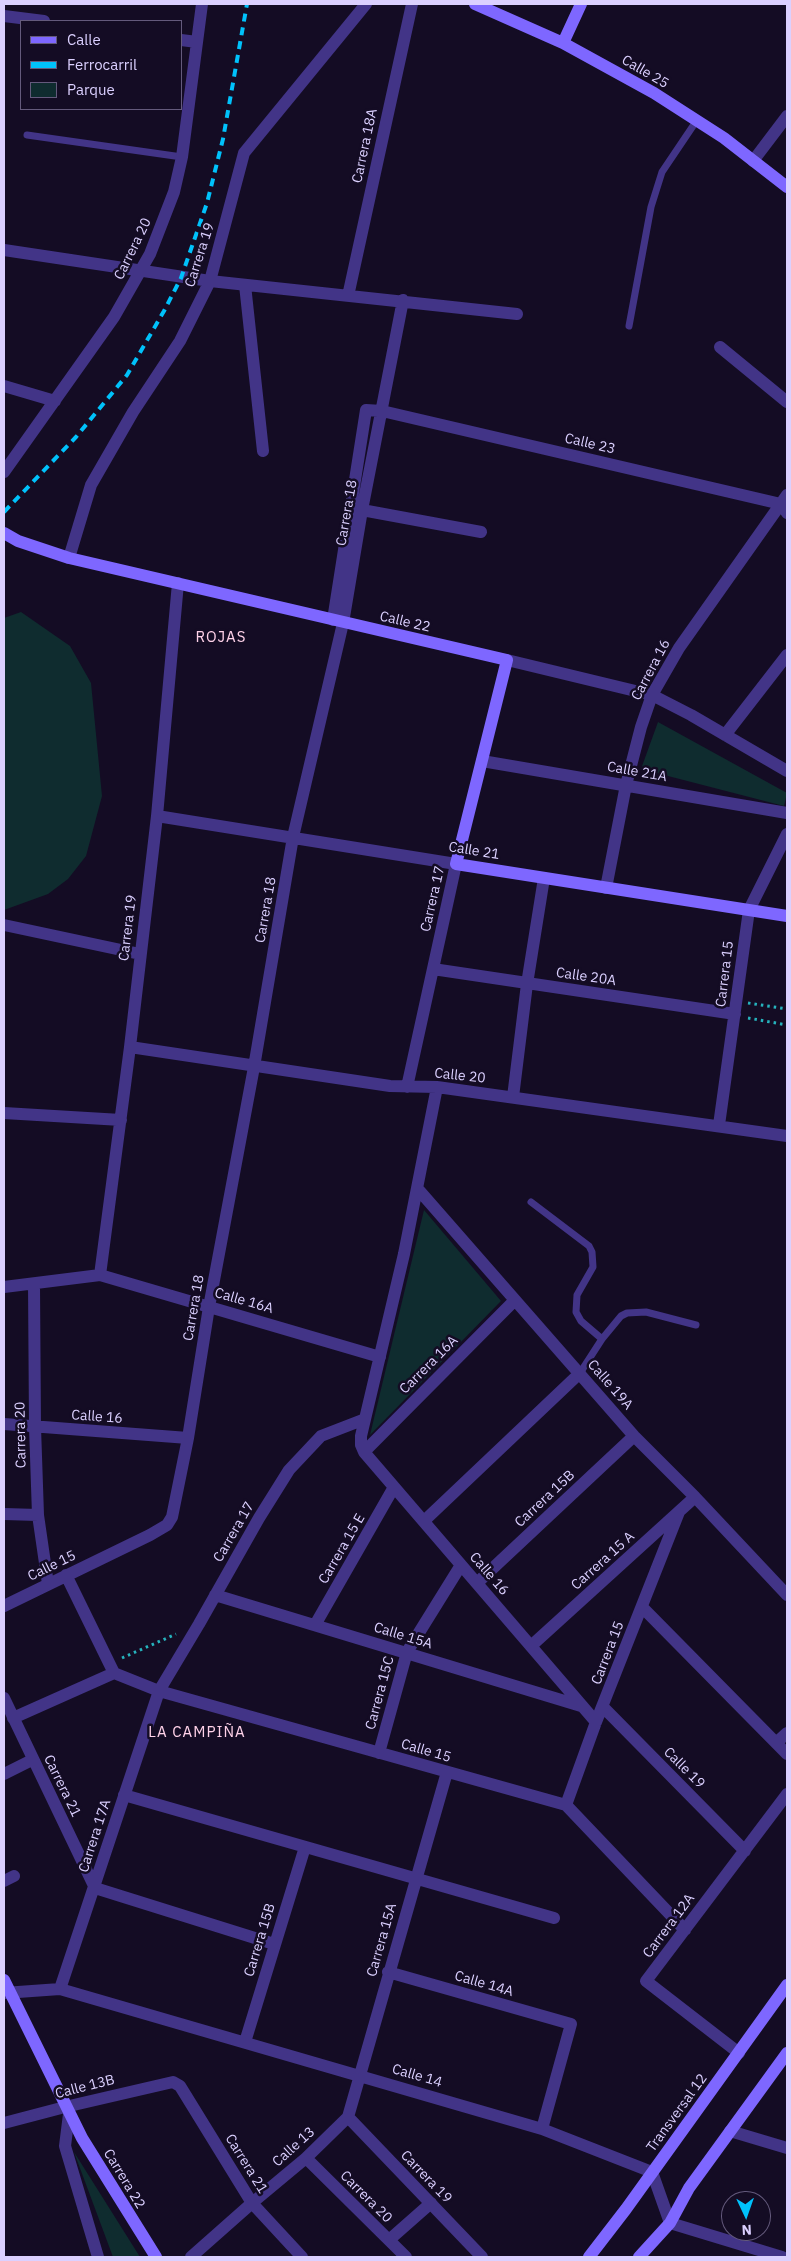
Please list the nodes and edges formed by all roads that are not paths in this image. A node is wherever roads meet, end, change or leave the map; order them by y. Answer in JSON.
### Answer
{"nodes":[{"id":1,"x":202,"y":4,"type":"edge"},
{"id":2,"x":366,"y":4,"type":"edge"},
{"id":3,"x":412,"y":4,"type":"edge"},
{"id":4,"x":476,"y":4,"type":"edge"},
{"id":5,"x":581,"y":4,"type":"edge"},
{"id":6,"x":4,"y":16,"type":"edge"},
{"id":7,"x":36,"y":20,"type":"edge"},
{"id":8,"x":182,"y":40,"type":"edge"},
{"id":9,"x":197,"y":42,"type":"junction"},
{"id":10,"x":563,"y":43,"type":"junction"},
{"id":11,"x":787,"y":116,"type":"edge"},
{"id":12,"x":697,"y":120,"type":"junction"},
{"id":13,"x":27,"y":135,"type":"dead end"},
{"id":14,"x":182,"y":157,"type":"junction"},
{"id":15,"x":753,"y":161,"type":"junction"},
{"id":16,"x":787,"y":187,"type":"edge"},
{"id":17,"x":4,"y":250,"type":"edge"},
{"id":18,"x":141,"y":271,"type":"junction"},
{"id":19,"x":210,"y":282,"type":"junction"},
{"id":20,"x":245,"y":285,"type":"junction"},
{"id":21,"x":348,"y":296,"type":"junction"},
{"id":22,"x":403,"y":300,"type":"junction"},
{"id":23,"x":517,"y":314,"type":"dead end"},
{"id":24,"x":629,"y":326,"type":"dead end"},
{"id":25,"x":720,"y":348,"type":"dead end"},
{"id":26,"x":4,"y":386,"type":"edge"},
{"id":27,"x":55,"y":401,"type":"junction"},
{"id":28,"x":787,"y":402,"type":"edge"},
{"id":29,"x":382,"y":411,"type":"junction"},
{"id":30,"x":263,"y":451,"type":"dead end"},
{"id":31,"x":4,"y":472,"type":"edge"},
{"id":32,"x":785,"y":504,"type":"edge"},
{"id":33,"x":362,"y":510,"type":"junction"},
{"id":34,"x":482,"y":532,"type":"dead end"},
{"id":35,"x":4,"y":533,"type":"edge"},
{"id":36,"x":68,"y":558,"type":"junction"},
{"id":37,"x":178,"y":584,"type":"junction"},
{"id":38,"x":337,"y":618,"type":"junction"},
{"id":39,"x":787,"y":655,"type":"edge"},
{"id":40,"x":507,"y":660,"type":"junction"},
{"id":41,"x":652,"y":695,"type":"junction"},
{"id":42,"x":725,"y":735,"type":"junction"},
{"id":43,"x":482,"y":761,"type":"junction"},
{"id":44,"x":787,"y":771,"type":"edge"},
{"id":45,"x":626,"y":786,"type":"junction"},
{"id":46,"x":787,"y":813,"type":"edge"},
{"id":47,"x":157,"y":816,"type":"junction"},
{"id":48,"x":787,"y":834,"type":"edge"},
{"id":49,"x":293,"y":837,"type":"junction"},
{"id":50,"x":456,"y":864,"type":"junction"},
{"id":51,"x":544,"y":878,"type":"junction"},
{"id":52,"x":606,"y":888,"type":"junction"},
{"id":53,"x":749,"y":910,"type":"junction"},
{"id":54,"x":787,"y":916,"type":"edge"},
{"id":55,"x":4,"y":925,"type":"edge"},
{"id":56,"x":140,"y":954,"type":"junction"},
{"id":57,"x":433,"y":969,"type":"junction"},
{"id":58,"x":527,"y":984,"type":"junction"},
{"id":59,"x":736,"y":1010,"type":"junction"},
{"id":60,"x":130,"y":1047,"type":"junction"},
{"id":61,"x":254,"y":1067,"type":"junction"},
{"id":62,"x":407,"y":1087,"type":"junction"},
{"id":63,"x":438,"y":1087,"type":"junction"},
{"id":64,"x":513,"y":1097,"type":"junction"},
{"id":65,"x":4,"y":1113,"type":"edge"},
{"id":66,"x":120,"y":1120,"type":"junction"},
{"id":67,"x":719,"y":1126,"type":"junction"},
{"id":68,"x":787,"y":1136,"type":"edge"},
{"id":69,"x":417,"y":1188,"type":"junction"},
{"id":70,"x":531,"y":1202,"type":"dead end"},
{"id":71,"x":100,"y":1275,"type":"junction"},
{"id":72,"x":34,"y":1284,"type":"junction"},
{"id":73,"x":4,"y":1287,"type":"edge"},
{"id":74,"x":515,"y":1300,"type":"junction"},
{"id":75,"x":209,"y":1307,"type":"junction"},
{"id":76,"x":696,"y":1324,"type":"dead end"},
{"id":77,"x":602,"y":1340,"type":"junction"},
{"id":78,"x":380,"y":1357,"type":"junction"},
{"id":79,"x":580,"y":1373,"type":"junction"},
{"id":80,"x":365,"y":1419,"type":"junction"},
{"id":81,"x":4,"y":1424,"type":"edge"},
{"id":82,"x":35,"y":1427,"type":"junction"},
{"id":83,"x":634,"y":1436,"type":"junction"},
{"id":84,"x":188,"y":1438,"type":"junction"},
{"id":85,"x":363,"y":1448,"type":"junction"},
{"id":86,"x":394,"y":1487,"type":"junction"},
{"id":87,"x":695,"y":1497,"type":"junction"},
{"id":88,"x":679,"y":1512,"type":"junction"},
{"id":89,"x":4,"y":1514,"type":"edge"},
{"id":90,"x":38,"y":1515,"type":"junction"},
{"id":91,"x":424,"y":1521,"type":"junction"},
{"id":92,"x":168,"y":1526,"type":"joint"},
{"id":93,"x":461,"y":1565,"type":"junction"},
{"id":94,"x":66,"y":1575,"type":"junction"},
{"id":95,"x":477,"y":1583,"type":"junction"},
{"id":96,"x":48,"y":1584,"type":"junction"},
{"id":97,"x":215,"y":1595,"type":"junction"},
{"id":98,"x":787,"y":1595,"type":"edge"},
{"id":99,"x":4,"y":1606,"type":"edge"},
{"id":100,"x":642,"y":1607,"type":"junction"},
{"id":101,"x":316,"y":1625,"type":"junction"},
{"id":102,"x":531,"y":1646,"type":"junction"},
{"id":103,"x":406,"y":1652,"type":"junction"},
{"id":104,"x":112,"y":1668,"type":"junction"},
{"id":105,"x":159,"y":1691,"type":"junction"},
{"id":106,"x":4,"y":1698,"type":"edge"},
{"id":107,"x":582,"y":1706,"type":"junction"},
{"id":108,"x":603,"y":1707,"type":"junction"},
{"id":109,"x":13,"y":1718,"type":"junction"},
{"id":110,"x":596,"y":1722,"type":"junction"},
{"id":111,"x":787,"y":1733,"type":"edge"},
{"id":112,"x":776,"y":1743,"type":"junction"},
{"id":113,"x":379,"y":1754,"type":"junction"},
{"id":114,"x":787,"y":1754,"type":"edge"},
{"id":115,"x":32,"y":1760,"type":"junction"},
{"id":116,"x":446,"y":1772,"type":"junction"},
{"id":117,"x":4,"y":1774,"type":"edge"},
{"id":118,"x":787,"y":1794,"type":"edge"},
{"id":119,"x":124,"y":1795,"type":"junction"},
{"id":120,"x":566,"y":1805,"type":"junction"},
{"id":121,"x":304,"y":1847,"type":"junction"},
{"id":122,"x":745,"y":1851,"type":"junction"},
{"id":123,"x":415,"y":1877,"type":"junction"},
{"id":124,"x":94,"y":1888,"type":"junction"},
{"id":125,"x":554,"y":1918,"type":"dead end"},
{"id":126,"x":685,"y":1930,"type":"junction"},
{"id":127,"x":274,"y":1944,"type":"junction"},
{"id":128,"x":388,"y":1972,"type":"junction"},
{"id":129,"x":787,"y":1985,"type":"edge"},
{"id":130,"x":5,"y":1988,"type":"edge"},
{"id":131,"x":60,"y":1989,"type":"junction"},
{"id":132,"x":245,"y":2042,"type":"junction"},
{"id":133,"x":738,"y":2053,"type":"junction"},
{"id":134,"x":787,"y":2053,"type":"edge"},
{"id":135,"x":359,"y":2075,"type":"junction"},
{"id":136,"x":173,"y":2082,"type":"joint"},
{"id":137,"x":67,"y":2110,"type":"junction"},
{"id":138,"x":348,"y":2117,"type":"junction"},
{"id":139,"x":4,"y":2123,"type":"edge"},
{"id":140,"x":542,"y":2128,"type":"junction"},
{"id":141,"x":730,"y":2131,"type":"junction"},
{"id":142,"x":787,"y":2148,"type":"edge"},
{"id":143,"x":306,"y":2158,"type":"junction"},
{"id":144,"x":652,"y":2172,"type":"junction"},
{"id":145,"x":252,"y":2203,"type":"junction"},
{"id":146,"x":431,"y":2203,"type":"junction"},
{"id":147,"x":670,"y":2223,"type":"junction"},
{"id":148,"x":388,"y":2240,"type":"junction"},
{"id":149,"x":98,"y":2257,"type":"edge"},
{"id":150,"x":156,"y":2257,"type":"edge"},
{"id":151,"x":191,"y":2257,"type":"edge"},
{"id":152,"x":302,"y":2257,"type":"edge"},
{"id":153,"x":406,"y":2257,"type":"edge"},
{"id":154,"x":482,"y":2257,"type":"edge"},
{"id":155,"x":589,"y":2257,"type":"edge"},
{"id":156,"x":639,"y":2257,"type":"edge"},
{"id":157,"x":782,"y":2257,"type":"edge"}],
"edges":[{"from":1,"to":9,"type":"street","name":"Carrera 20"},
{"from":2,"to":19,"type":"street","name":"Carrera 19"},
{"from":3,"to":21,"type":"street","name":"Carrera 18A"},
{"from":4,"to":10,"type":"street","name":"Calle 25"},
{"from":5,"to":10,"type":"street"},
{"from":6,"to":7,"type":"street"},
{"from":8,"to":9,"type":"street"},
{"from":9,"to":14,"type":"street","name":"Carrera 20"},
{"from":10,"to":12,"type":"street","name":"Calle 25"},
{"from":11,"to":15,"type":"street"},
{"from":12,"to":15,"type":"street","name":"Calle 25"},
{"from":12,"to":24,"type":"lane"},
{"from":13,"to":14,"type":"lane"},
{"from":14,"to":18,"type":"street","name":"Carrera 20"},
{"from":15,"to":16,"type":"street","name":"Calle 25"},
{"from":17,"to":18,"type":"street"},
{"from":18,"to":19,"type":"street"},
{"from":18,"to":27,"type":"street","name":"Carrera 20"},
{"from":19,"to":20,"type":"street"},
{"from":19,"to":36,"type":"street","name":"Carrera 19"},
{"from":20,"to":21,"type":"street"},
{"from":20,"to":30,"type":"street"},
{"from":21,"to":22,"type":"street"},
{"from":22,"to":23,"type":"street"},
{"from":22,"to":29,"type":"street","name":"Carrera 18"},
{"from":25,"to":28,"type":"street"},
{"from":26,"to":27,"type":"street"},
{"from":27,"to":31,"type":"street","name":"Carrera 20"},
{"from":29,"to":32,"type":"street","name":"Calle 23"},
{"from":29,"to":33,"type":"street","name":"Carrera 18"},
{"from":29,"to":38,"type":"street"},
{"from":32,"to":41,"type":"street","name":"Carrera 16"},
{"from":33,"to":34,"type":"street"},
{"from":33,"to":38,"type":"street","name":"Carrera 18"},
{"from":35,"to":36,"type":"street","name":"Calle 22"},
{"from":36,"to":37,"type":"street","name":"Calle 22"},
{"from":37,"to":38,"type":"street","name":"Calle 22"},
{"from":37,"to":47,"type":"street","name":"Carrera 19"},
{"from":38,"to":40,"type":"street","name":"Calle 22"},
{"from":38,"to":49,"type":"street","name":"Carrera 18"},
{"from":39,"to":42,"type":"street"},
{"from":40,"to":41,"type":"street","name":"Calle 22"},
{"from":40,"to":43,"type":"street","name":"Carrera 17"},
{"from":41,"to":42,"type":"street","name":"Calle 22"},
{"from":41,"to":45,"type":"street","name":"Carrera 16"},
{"from":42,"to":44,"type":"street","name":"Calle 22"},
{"from":43,"to":45,"type":"street","name":"Calle 21A"},
{"from":43,"to":50,"type":"street","name":"Carrera 17"},
{"from":45,"to":46,"type":"street","name":"Calle 21A"},
{"from":45,"to":52,"type":"street","name":"Carrera 16"},
{"from":47,"to":49,"type":"street","name":"Calle 21"},
{"from":47,"to":56,"type":"street","name":"Carrera 19"},
{"from":48,"to":53,"type":"street","name":"Carrera 15"},
{"from":49,"to":50,"type":"street","name":"Calle 21"},
{"from":49,"to":61,"type":"street","name":"Carrera 18"},
{"from":50,"to":51,"type":"street","name":"Calle 21"},
{"from":50,"to":57,"type":"street","name":"Carrera 17"},
{"from":51,"to":52,"type":"street","name":"Calle 21"},
{"from":51,"to":58,"type":"street"},
{"from":52,"to":53,"type":"street","name":"Calle 21"},
{"from":53,"to":54,"type":"street","name":"Calle 21"},
{"from":53,"to":59,"type":"street","name":"Carrera 15"},
{"from":55,"to":56,"type":"street"},
{"from":56,"to":60,"type":"street","name":"Carrera 19"},
{"from":57,"to":58,"type":"street","name":"Calle 20A"},
{"from":57,"to":62,"type":"street","name":"Carrera 17"},
{"from":58,"to":59,"type":"street","name":"Calle 20A"},
{"from":58,"to":64,"type":"street"},
{"from":59,"to":67,"type":"street","name":"Carrera 15"},
{"from":60,"to":61,"type":"street","name":"Calle 20"},
{"from":60,"to":66,"type":"street","name":"Carrera 19"},
{"from":61,"to":62,"type":"street","name":"Calle 20"},
{"from":61,"to":75,"type":"street","name":"Carrera 18"},
{"from":62,"to":63,"type":"street","name":"Calle 20"},
{"from":63,"to":64,"type":"street","name":"Calle 20"},
{"from":63,"to":69,"type":"street"},
{"from":64,"to":67,"type":"street","name":"Calle 20"},
{"from":65,"to":66,"type":"street"},
{"from":66,"to":71,"type":"street","name":"Carrera 19"},
{"from":67,"to":68,"type":"street","name":"Calle 20"},
{"from":69,"to":74,"type":"street","name":"Calle 19A"},
{"from":69,"to":78,"type":"street"},
{"from":70,"to":77,"type":"lane"},
{"from":71,"to":72,"type":"street"},
{"from":71,"to":75,"type":"street","name":"Calle 16A"},
{"from":72,"to":73,"type":"street"},
{"from":72,"to":82,"type":"street","name":"Carrera 20"},
{"from":74,"to":79,"type":"street","name":"Calle 19A"},
{"from":74,"to":85,"type":"street","name":"Carrera 16A"},
{"from":75,"to":78,"type":"street","name":"Calle 16A"},
{"from":75,"to":84,"type":"street","name":"Carrera 18"},
{"from":76,"to":77,"type":"lane"},
{"from":77,"to":79,"type":"lane"},
{"from":78,"to":80,"type":"street"},
{"from":79,"to":83,"type":"street","name":"Calle 19A"},
{"from":79,"to":91,"type":"street"},
{"from":80,"to":85,"type":"street"},
{"from":80,"to":97,"type":"street","name":"Carrera 17"},
{"from":81,"to":82,"type":"street","name":"Calle 16"},
{"from":82,"to":84,"type":"street","name":"Calle 16"},
{"from":82,"to":90,"type":"street","name":"Carrera 20"},
{"from":83,"to":87,"type":"street","name":"Calle 19A"},
{"from":83,"to":95,"type":"street","name":"Carrera 15B"},
{"from":84,"to":92,"type":"street","name":"Carrera 18"},
{"from":85,"to":86,"type":"street","name":"Calle 16"},
{"from":86,"to":91,"type":"street","name":"Calle 16"},
{"from":86,"to":101,"type":"street","name":"Carrera 15 E"},
{"from":87,"to":88,"type":"street","name":"Carrera 15 A"},
{"from":87,"to":98,"type":"street","name":"Calle 19A"},
{"from":88,"to":100,"type":"street","name":"Carrera 15"},
{"from":88,"to":102,"type":"street","name":"Carrera 15 A"},
{"from":89,"to":90,"type":"street"},
{"from":90,"to":96,"type":"street","name":"Carrera 20"},
{"from":91,"to":93,"type":"street","name":"Calle 16"},
{"from":92,"to":94,"type":"street","name":"Calle 15"},
{"from":93,"to":95,"type":"street","name":"Calle 16"},
{"from":93,"to":103,"type":"street","name":"Carrera 15C"},
{"from":94,"to":96,"type":"street","name":"Calle 15"},
{"from":94,"to":104,"type":"street"},
{"from":95,"to":102,"type":"street","name":"Calle 16"},
{"from":96,"to":99,"type":"street","name":"Calle 15"},
{"from":97,"to":101,"type":"street","name":"Calle 15A"},
{"from":97,"to":105,"type":"street","name":"Carrera 17"},
{"from":100,"to":108,"type":"street","name":"Carrera 15"},
{"from":100,"to":112,"type":"street"},
{"from":101,"to":103,"type":"street","name":"Calle 15A"},
{"from":102,"to":107,"type":"street","name":"Calle 16"},
{"from":103,"to":107,"type":"street","name":"Calle 15A"},
{"from":103,"to":113,"type":"street","name":"Carrera 15C"},
{"from":104,"to":105,"type":"street","name":"Calle 15"},
{"from":104,"to":109,"type":"street"},
{"from":105,"to":113,"type":"street","name":"Calle 15"},
{"from":105,"to":119,"type":"street","name":"Carrera 17A"},
{"from":106,"to":109,"type":"street","name":"Carrera 21"},
{"from":107,"to":110,"type":"street","name":"Calle 16"},
{"from":108,"to":110,"type":"street","name":"Carrera 15"},
{"from":108,"to":122,"type":"street","name":"Calle 19"},
{"from":109,"to":115,"type":"street","name":"Carrera 21"},
{"from":110,"to":120,"type":"street","name":"Carrera 15"},
{"from":111,"to":112,"type":"street"},
{"from":112,"to":114,"type":"street"},
{"from":113,"to":116,"type":"street","name":"Calle 15"},
{"from":115,"to":117,"type":"street"},
{"from":115,"to":124,"type":"street","name":"Carrera 21"},
{"from":116,"to":120,"type":"street","name":"Calle 15"},
{"from":116,"to":123,"type":"street","name":"Carrera 15A"},
{"from":118,"to":122,"type":"street","name":"Carrera 12A"},
{"from":119,"to":121,"type":"street"},
{"from":119,"to":124,"type":"street","name":"Carrera 17A"},
{"from":120,"to":126,"type":"street"},
{"from":121,"to":123,"type":"street"},
{"from":121,"to":127,"type":"street","name":"Carrera 15B"},
{"from":122,"to":126,"type":"street","name":"Carrera 12A"},
{"from":123,"to":125,"type":"street"},
{"from":123,"to":128,"type":"street","name":"Carrera 15A"},
{"from":124,"to":127,"type":"street"},
{"from":124,"to":131,"type":"street","name":"Carrera 17A"},
{"from":126,"to":133,"type":"street","name":"Carrera 12A"},
{"from":127,"to":132,"type":"street","name":"Carrera 15B"},
{"from":128,"to":135,"type":"street","name":"Carrera 15A"},
{"from":128,"to":140,"type":"street","name":"Calle 14A"},
{"from":129,"to":133,"type":"street","name":"Transversal 12"},
{"from":130,"to":131,"type":"street","name":"Calle 14"},
{"from":130,"to":137,"type":"street","name":"Carrera 22"},
{"from":131,"to":132,"type":"street","name":"Calle 14"},
{"from":132,"to":135,"type":"street","name":"Calle 14"},
{"from":133,"to":144,"type":"street","name":"Transversal 12"},
{"from":134,"to":141,"type":"street"},
{"from":135,"to":138,"type":"street","name":"Carrera 15A"},
{"from":135,"to":140,"type":"street","name":"Calle 14"},
{"from":136,"to":137,"type":"street","name":"Calle 13B"},
{"from":136,"to":145,"type":"street","name":"Carrera 21"},
{"from":137,"to":139,"type":"street","name":"Calle 13B"},
{"from":137,"to":149,"type":"street"},
{"from":137,"to":150,"type":"street","name":"Carrera 22"},
{"from":138,"to":143,"type":"street","name":"Calle 13"},
{"from":138,"to":146,"type":"street","name":"Carrera 19"},
{"from":140,"to":144,"type":"street","name":"Calle 14"},
{"from":141,"to":142,"type":"street"},
{"from":141,"to":147,"type":"street"},
{"from":143,"to":145,"type":"street","name":"Calle 13"},
{"from":143,"to":148,"type":"street","name":"Carrera 20"},
{"from":144,"to":147,"type":"street"},
{"from":144,"to":155,"type":"street","name":"Transversal 12"},
{"from":145,"to":151,"type":"street","name":"Calle 13"},
{"from":145,"to":152,"type":"street","name":"Carrera 21"},
{"from":146,"to":148,"type":"street"},
{"from":146,"to":154,"type":"street","name":"Carrera 19"},
{"from":147,"to":156,"type":"street"},
{"from":147,"to":157,"type":"street"},
{"from":148,"to":153,"type":"street","name":"Carrera 20"}]}
